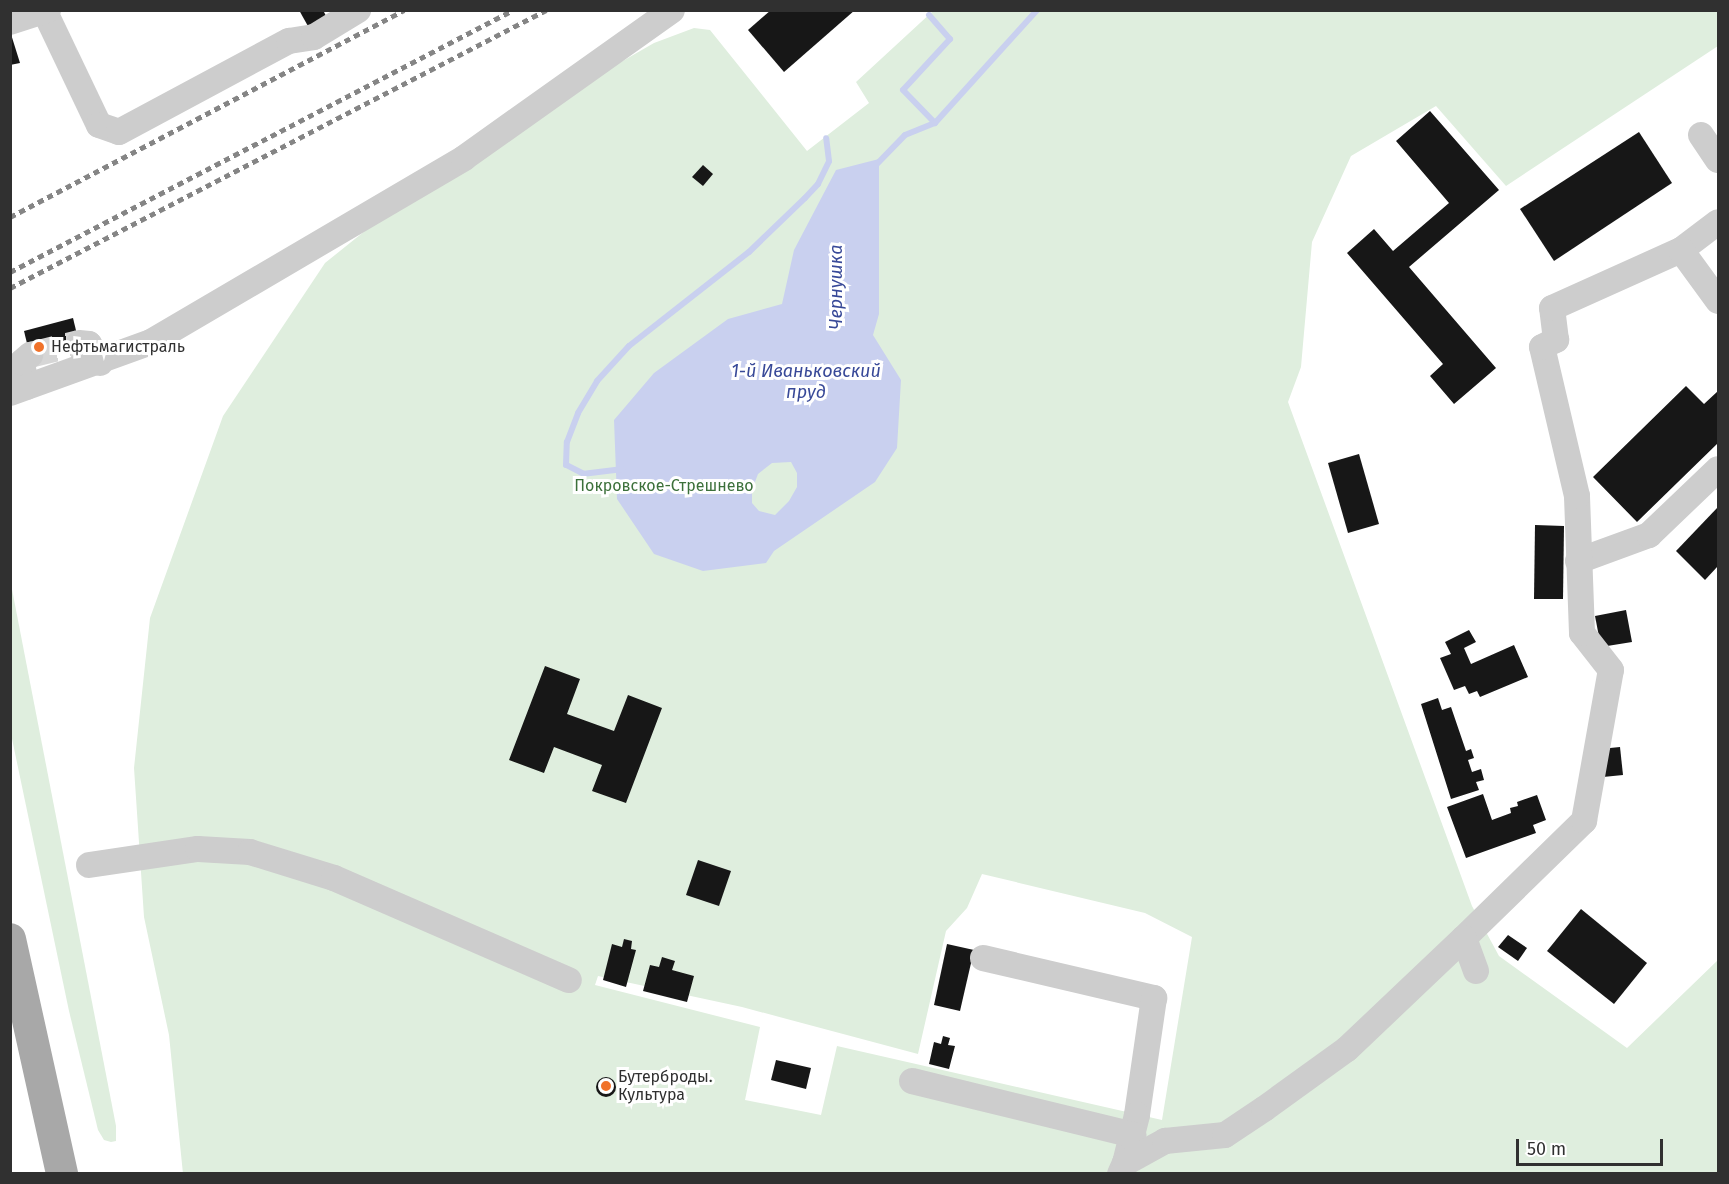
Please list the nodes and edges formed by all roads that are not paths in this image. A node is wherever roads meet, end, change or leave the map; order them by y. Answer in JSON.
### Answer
{"nodes":[{"id":1,"x":358,"y":10,"type":"edge"},
{"id":2,"x":672,"y":10,"type":"edge"},
{"id":3,"x":46,"y":11,"type":"edge"},
{"id":4,"x":10,"y":22,"type":"edge"},
{"id":5,"x":1701,"y":135,"type":"dead end"},
{"id":6,"x":1719,"y":160,"type":"edge"},
{"id":7,"x":1719,"y":222,"type":"edge"},
{"id":8,"x":1681,"y":250,"type":"junction"},
{"id":9,"x":1719,"y":301,"type":"edge"},
{"id":10,"x":79,"y":343,"type":"dead end"},
{"id":11,"x":30,"y":355,"type":"dead end"},
{"id":12,"x":100,"y":363,"type":"junction"},
{"id":13,"x":18,"y":390,"type":"edge"},
{"id":14,"x":1719,"y":469,"type":"edge"},
{"id":15,"x":1578,"y":561,"type":"junction"},
{"id":16,"x":89,"y":866,"type":"dead end"},
{"id":17,"x":1464,"y":938,"type":"junction"},
{"id":18,"x":10,"y":939,"type":"edge"},
{"id":19,"x":983,"y":958,"type":"dead end"},
{"id":20,"x":1476,"y":971,"type":"dead end"},
{"id":21,"x":569,"y":980,"type":"dead end"},
{"id":22,"x":912,"y":1081,"type":"dead end"},
{"id":23,"x":1133,"y":1134,"type":"junction"},
{"id":24,"x":1122,"y":1168,"type":"edge"},
{"id":25,"x":62,"y":1173,"type":"edge"}],
"edges":[{"from":1,"to":3,"type":"lane"},
{"from":2,"to":12,"type":"lane"},
{"from":3,"to":4,"type":"lane"},
{"from":5,"to":6,"type":"lane"},
{"from":7,"to":8,"type":"lane"},
{"from":8,"to":9,"type":"lane"},
{"from":8,"to":15,"type":"lane"},
{"from":10,"to":12,"type":"lane"},
{"from":11,"to":13,"type":"lane"},
{"from":12,"to":13,"type":"lane"},
{"from":14,"to":15,"type":"lane"},
{"from":15,"to":17,"type":"lane"},
{"from":16,"to":21,"type":"lane"},
{"from":17,"to":20,"type":"lane"},
{"from":17,"to":24,"type":"lane"},
{"from":18,"to":25,"type":"main road"},
{"from":19,"to":23,"type":"lane"},
{"from":22,"to":23,"type":"lane"},
{"from":23,"to":24,"type":"lane"}]}
